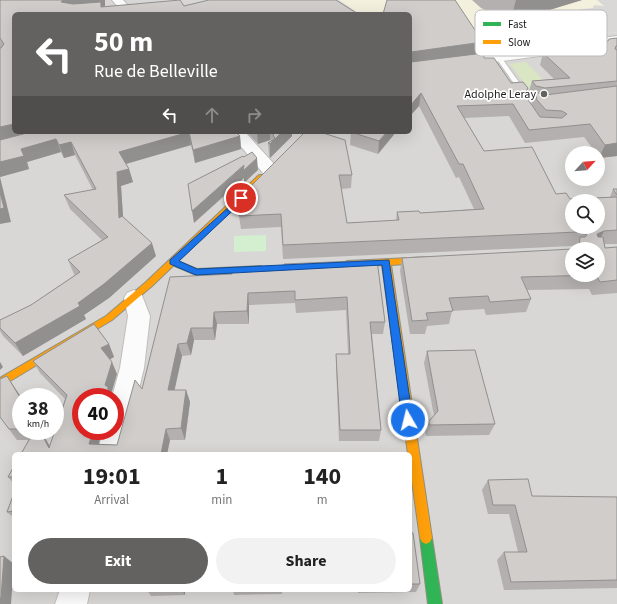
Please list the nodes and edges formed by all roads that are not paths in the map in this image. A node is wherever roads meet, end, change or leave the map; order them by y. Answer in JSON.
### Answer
{"nodes":[{"id":1,"x":617,"y":40,"type":"edge"},
{"id":2,"x":607,"y":44,"type":"edge"},
{"id":3,"x":518,"y":56,"type":"edge"},
{"id":4,"x":498,"y":58,"type":"junction"},
{"id":5,"x":412,"y":69,"type":"edge"},
{"id":6,"x":529,"y":101,"type":"junction"},
{"id":7,"x":556,"y":102,"type":"edge"},
{"id":8,"x":528,"y":109,"type":"edge"},
{"id":9,"x":239,"y":134,"type":"edge"},
{"id":10,"x":273,"y":164,"type":"joint"},
{"id":11,"x":440,"y":260,"type":"edge"},
{"id":12,"x":173,"y":262,"type":"junction"},
{"id":13,"x":386,"y":262,"type":"junction"},
{"id":14,"x":338,"y":265,"type":"edge"},
{"id":15,"x":267,"y":269,"type":"edge"},
{"id":16,"x":134,"y":298,"type":"junction"},
{"id":17,"x":0,"y":382,"type":"edge"},
{"id":18,"x":111,"y":452,"type":"edge"},
{"id":19,"x":74,"y":592,"type":"edge"},
{"id":20,"x":71,"y":604,"type":"edge"},
{"id":21,"x":435,"y":604,"type":"edge"}],
"edges":[{"from":1,"to":2,"type":"street"},
{"from":3,"to":4,"type":"street"},
{"from":4,"to":5,"type":"street"},
{"from":4,"to":6,"type":"lane"},
{"from":6,"to":7,"type":"lane"},
{"from":6,"to":8,"type":"lane"},
{"from":9,"to":10,"type":"street"},
{"from":10,"to":12,"type":"street"},
{"from":11,"to":13,"type":"street"},
{"from":12,"to":15,"type":"street"},
{"from":12,"to":16,"type":"street"},
{"from":13,"to":14,"type":"street"},
{"from":13,"to":21,"type":"street"},
{"from":16,"to":17,"type":"street"},
{"from":16,"to":18,"type":"street"},
{"from":19,"to":20,"type":"street"}]}
